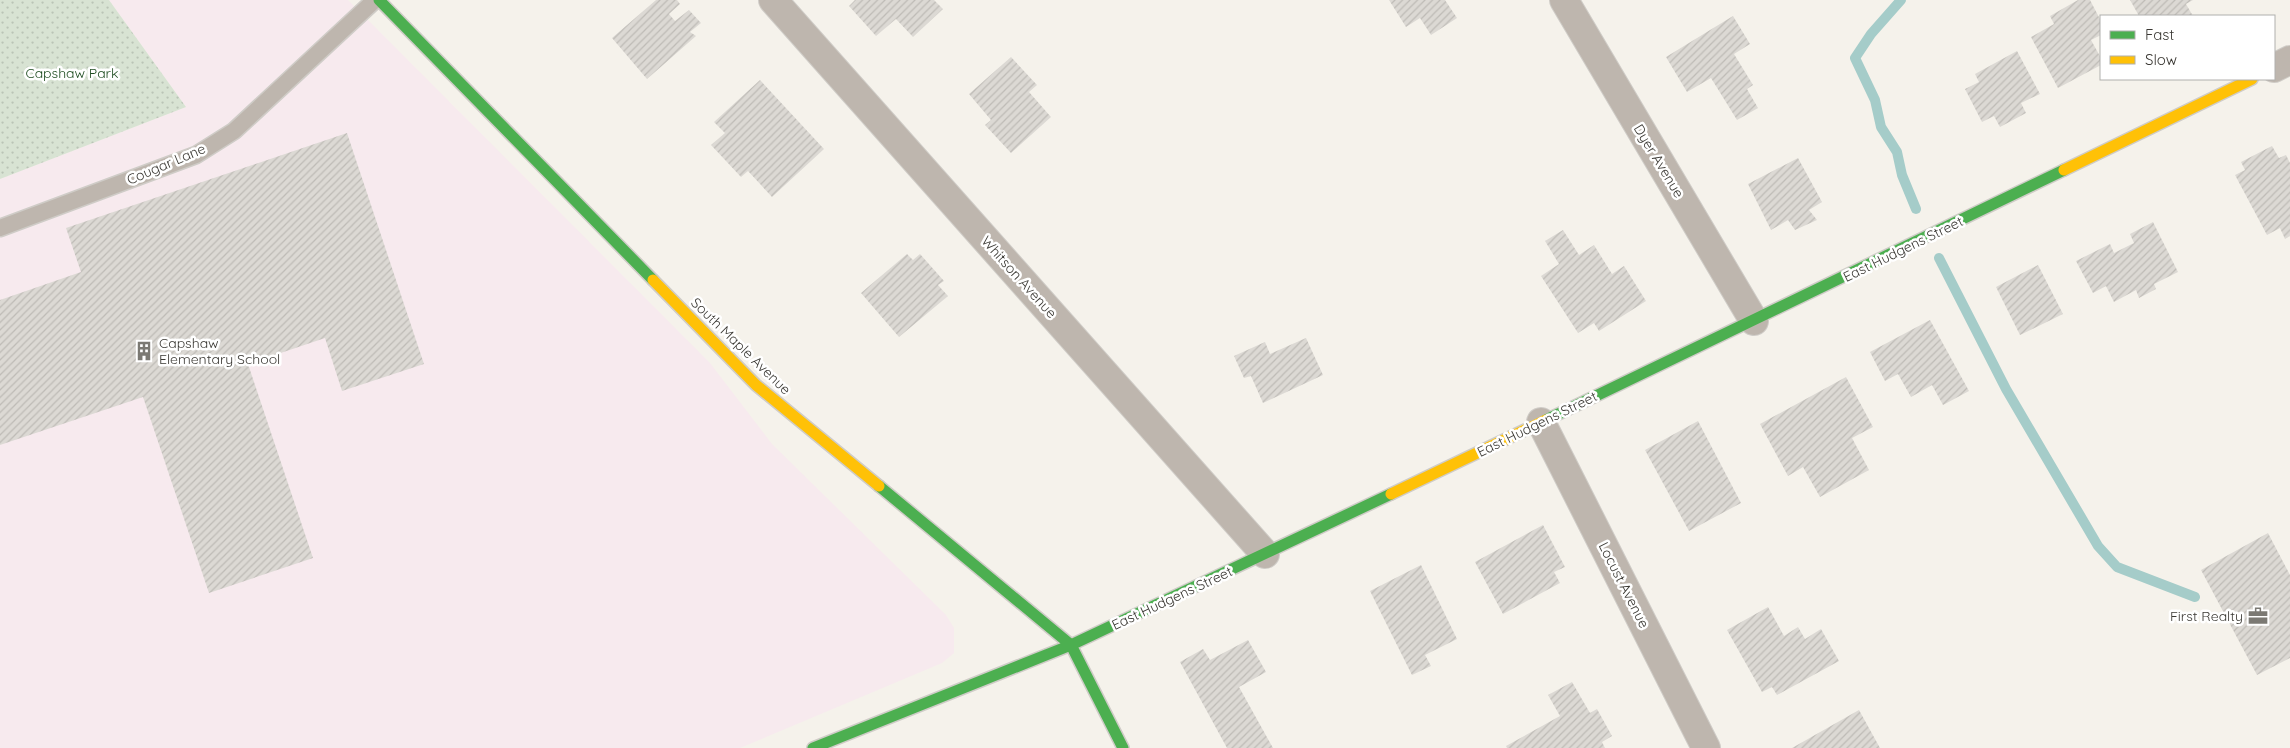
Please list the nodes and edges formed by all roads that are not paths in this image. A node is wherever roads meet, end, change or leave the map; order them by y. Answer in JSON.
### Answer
{"nodes":[{"id":1,"x":377,"y":0,"type":"edge"},
{"id":2,"x":773,"y":0,"type":"edge"},
{"id":3,"x":1564,"y":0,"type":"edge"},
{"id":4,"x":2290,"y":60,"type":"edge"},
{"id":5,"x":2275,"y":68,"type":"edge"},
{"id":6,"x":2250,"y":80,"type":"edge"},
{"id":7,"x":0,"y":228,"type":"edge"},
{"id":8,"x":1754,"y":322,"type":"junction"},
{"id":9,"x":1541,"y":422,"type":"junction"},
{"id":10,"x":1265,"y":554,"type":"junction"},
{"id":11,"x":1071,"y":645,"type":"junction"},
{"id":12,"x":813,"y":748,"type":"edge"},
{"id":13,"x":1123,"y":748,"type":"edge"},
{"id":14,"x":1706,"y":748,"type":"edge"}],
"edges":[{"from":1,"to":7,"type":"lane","name":"Cougar Lane"},
{"from":1,"to":11,"type":"street","name":"South Maple Avenue"},
{"from":2,"to":10,"type":"street","name":"Whitson Avenue"},
{"from":3,"to":8,"type":"street","name":"Dyer Avenue"},
{"from":4,"to":5,"type":"street"},
{"from":6,"to":8,"type":"street","name":"East Hudgens Street"},
{"from":8,"to":9,"type":"street","name":"East Hudgens Street"},
{"from":9,"to":10,"type":"street","name":"East Hudgens Street"},
{"from":9,"to":14,"type":"street","name":"Locust Avenue"},
{"from":10,"to":11,"type":"street","name":"East Hudgens Street"},
{"from":11,"to":12,"type":"street","name":"East Hudgens Street"},
{"from":11,"to":13,"type":"street","name":"South Maple Avenue"}]}
